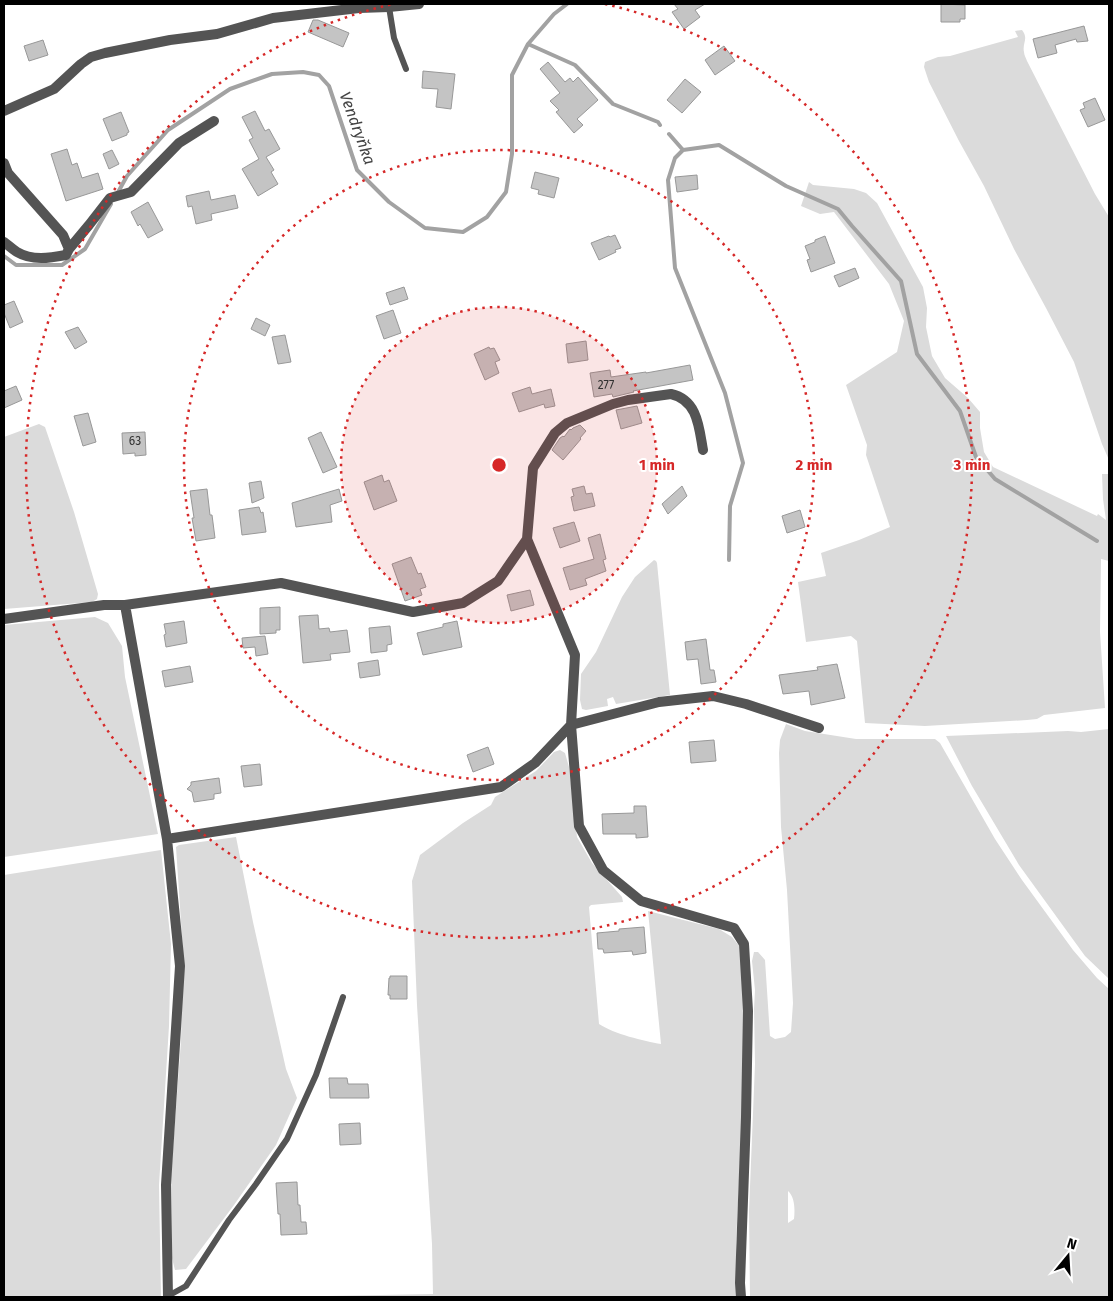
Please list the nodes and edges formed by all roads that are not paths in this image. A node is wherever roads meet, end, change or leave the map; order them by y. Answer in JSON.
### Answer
{"nodes":[{"id":1,"x":419,"y":4,"type":"edge"},
{"id":2,"x":359,"y":6,"type":"edge"},
{"id":3,"x":389,"y":7,"type":"junction"},
{"id":4,"x":406,"y":69,"type":"dead end"},
{"id":5,"x":4,"y":111,"type":"edge"},
{"id":6,"x":214,"y":121,"type":"dead end"},
{"id":7,"x":4,"y":163,"type":"edge"},
{"id":8,"x":4,"y":242,"type":"edge"},
{"id":9,"x":69,"y":249,"type":"junction"},
{"id":10,"x":703,"y":450,"type":"dead end"},
{"id":11,"x":527,"y":538,"type":"junction"},
{"id":12,"x":125,"y":604,"type":"junction"},
{"id":13,"x":4,"y":619,"type":"edge"},
{"id":14,"x":570,"y":725,"type":"junction"},
{"id":15,"x":819,"y":728,"type":"dead end"},
{"id":16,"x":167,"y":839,"type":"junction"},
{"id":17,"x":343,"y":997,"type":"dead end"},
{"id":18,"x":168,"y":1296,"type":"edge"},
{"id":19,"x":741,"y":1297,"type":"edge"}],
"edges":[{"from":1,"to":3,"type":"street"},
{"from":2,"to":3,"type":"street"},
{"from":2,"to":5,"type":"street"},
{"from":3,"to":4,"type":"lane"},
{"from":6,"to":9,"type":"street"},
{"from":7,"to":9,"type":"street"},
{"from":8,"to":9,"type":"street"},
{"from":10,"to":11,"type":"street"},
{"from":11,"to":12,"type":"street"},
{"from":11,"to":14,"type":"street"},
{"from":12,"to":13,"type":"street"},
{"from":12,"to":16,"type":"street"},
{"from":14,"to":15,"type":"street"},
{"from":14,"to":16,"type":"street"},
{"from":14,"to":19,"type":"street"},
{"from":16,"to":18,"type":"street"},
{"from":17,"to":18,"type":"lane"}]}
